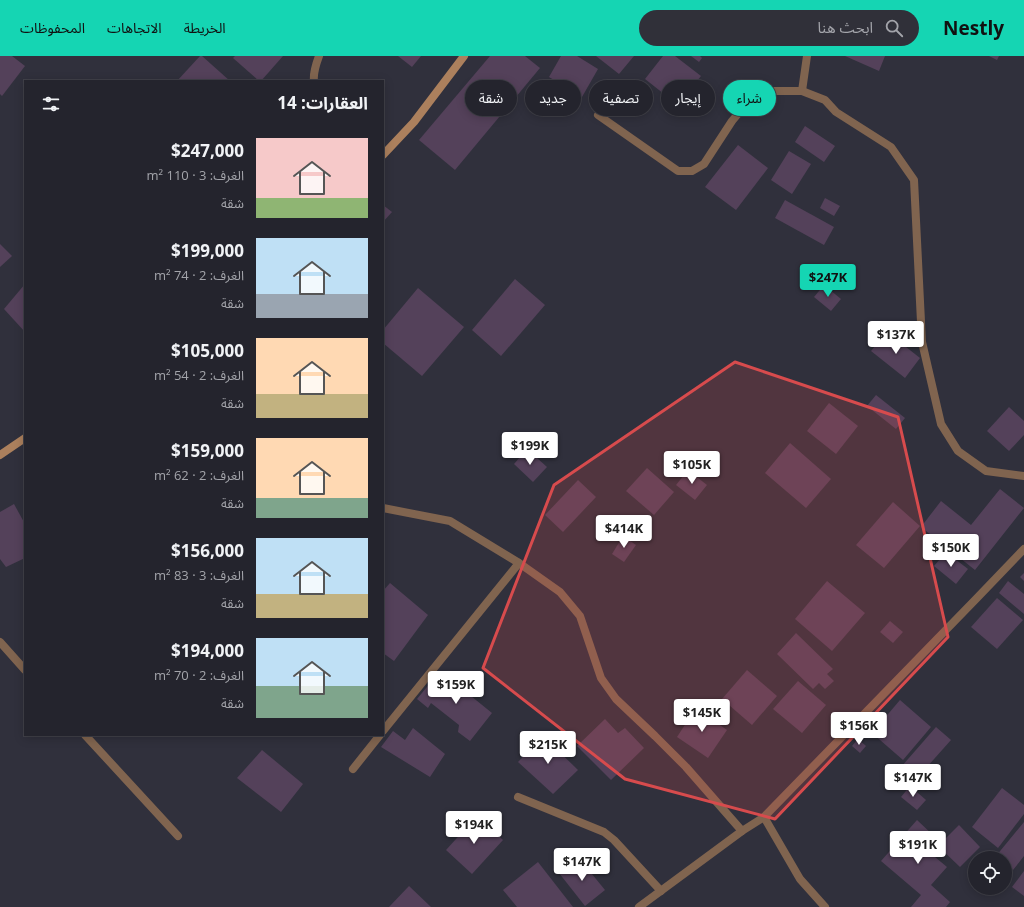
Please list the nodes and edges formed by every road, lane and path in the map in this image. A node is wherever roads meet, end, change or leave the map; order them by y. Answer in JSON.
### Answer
{"nodes":[{"id":1,"x":319,"y":56,"type":"edge"},
{"id":2,"x":464,"y":56,"type":"edge"},
{"id":3,"x":807,"y":56,"type":"edge"},
{"id":4,"x":314,"y":80,"type":"edge"},
{"id":5,"x":802,"y":91,"type":"junction"},
{"id":6,"x":599,"y":116,"type":"edge"},
{"id":7,"x":384,"y":154,"type":"edge"},
{"id":8,"x":24,"y":439,"type":"edge"},
{"id":9,"x":0,"y":455,"type":"edge"},
{"id":10,"x":1024,"y":476,"type":"edge"},
{"id":11,"x":384,"y":508,"type":"edge"},
{"id":12,"x":1024,"y":549,"type":"edge"},
{"id":13,"x":519,"y":563,"type":"junction"},
{"id":14,"x":0,"y":642,"type":"edge"},
{"id":15,"x":24,"y":669,"type":"edge"},
{"id":16,"x":384,"y":730,"type":"edge"},
{"id":17,"x":86,"y":736,"type":"edge"},
{"id":18,"x":379,"y":736,"type":"edge"},
{"id":19,"x":353,"y":769,"type":"dead end"},
{"id":20,"x":518,"y":796,"type":"dead end"},
{"id":21,"x":764,"y":818,"type":"junction"},
{"id":22,"x":742,"y":831,"type":"junction"},
{"id":23,"x":178,"y":836,"type":"dead end"},
{"id":24,"x":661,"y":891,"type":"junction"},
{"id":25,"x":639,"y":907,"type":"edge"},
{"id":26,"x":825,"y":907,"type":"edge"}],
"edges":[{"from":1,"to":4,"type":"street"},
{"from":2,"to":7,"type":"street"},
{"from":3,"to":5,"type":"street"},
{"from":5,"to":6,"type":"street"},
{"from":5,"to":10,"type":"street"},
{"from":8,"to":9,"type":"street"},
{"from":11,"to":13,"type":"street"},
{"from":12,"to":21,"type":"street"},
{"from":13,"to":16,"type":"street"},
{"from":13,"to":22,"type":"street"},
{"from":14,"to":15,"type":"street"},
{"from":17,"to":23,"type":"street"},
{"from":18,"to":19,"type":"street"},
{"from":20,"to":24,"type":"street"},
{"from":21,"to":22,"type":"street"},
{"from":21,"to":26,"type":"street"},
{"from":22,"to":24,"type":"street"},
{"from":24,"to":25,"type":"street"}]}
